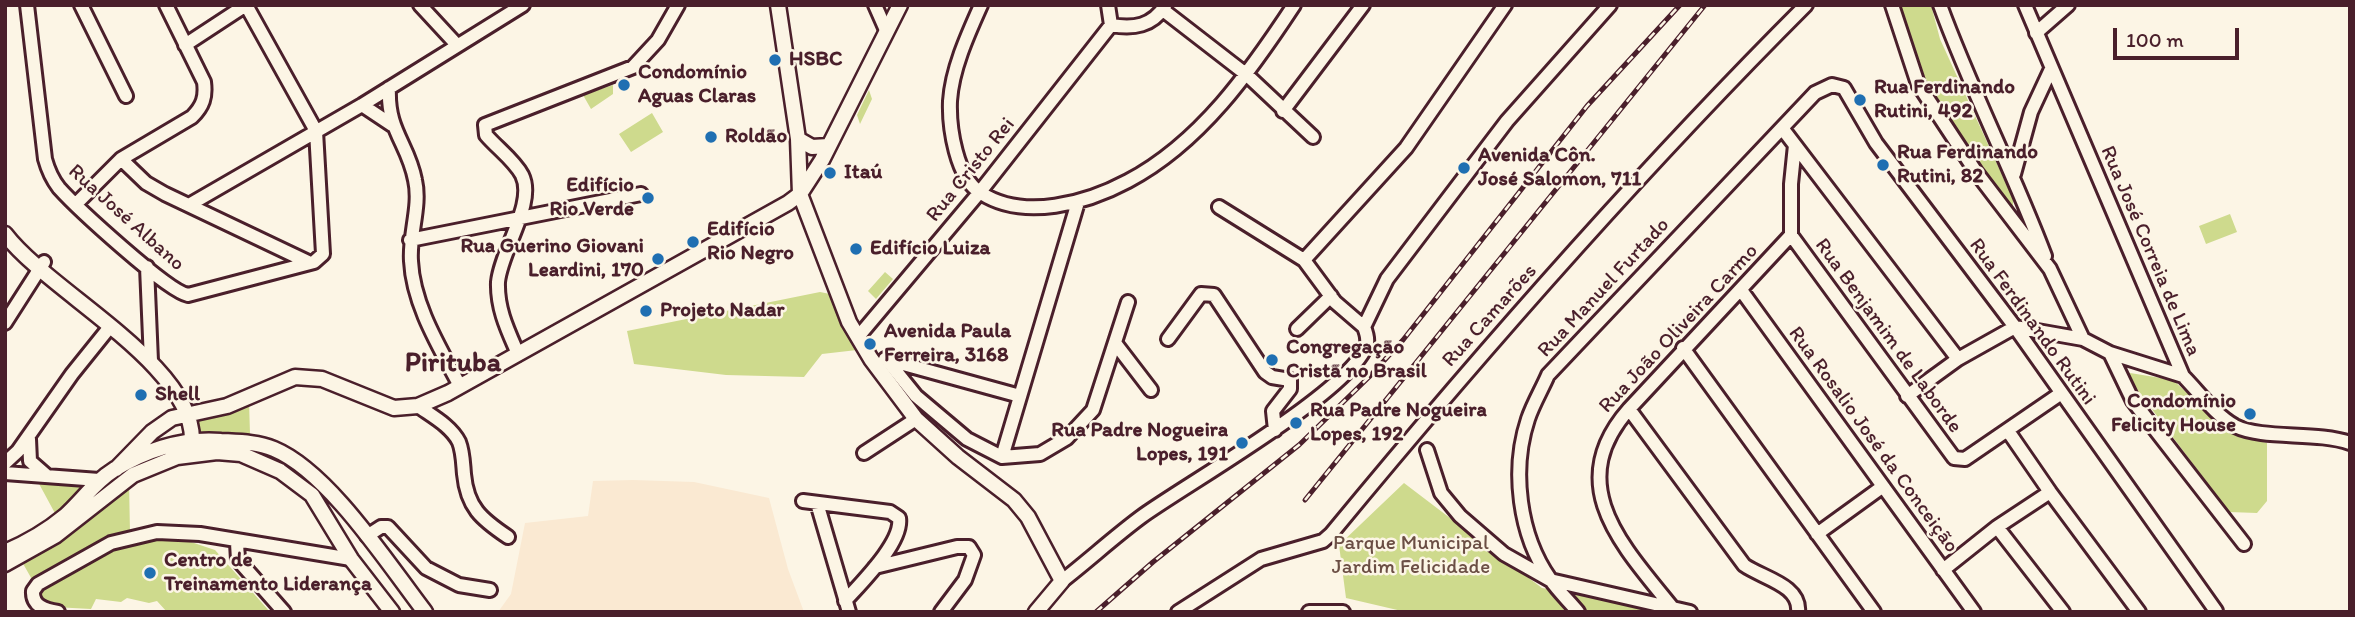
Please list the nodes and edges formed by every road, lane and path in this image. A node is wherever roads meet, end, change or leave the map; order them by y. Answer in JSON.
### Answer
{"nodes":[{"id":1,"x":27,"y":5,"type":"edge"},
{"id":2,"x":80,"y":5,"type":"edge"},
{"id":3,"x":166,"y":5,"type":"edge"},
{"id":4,"x":246,"y":5,"type":"edge"},
{"id":5,"x":420,"y":5,"type":"edge"},
{"id":6,"x":523,"y":5,"type":"edge"},
{"id":7,"x":678,"y":5,"type":"edge"},
{"id":8,"x":775,"y":5,"type":"edge"},
{"id":9,"x":875,"y":5,"type":"edge"},
{"id":10,"x":900,"y":5,"type":"edge"},
{"id":11,"x":981,"y":5,"type":"edge"},
{"id":12,"x":1108,"y":5,"type":"edge"},
{"id":13,"x":1294,"y":5,"type":"edge"},
{"id":14,"x":1363,"y":5,"type":"edge"},
{"id":15,"x":1505,"y":5,"type":"edge"},
{"id":16,"x":1610,"y":5,"type":"edge"},
{"id":17,"x":1806,"y":5,"type":"edge"},
{"id":18,"x":1892,"y":5,"type":"edge"},
{"id":19,"x":1940,"y":5,"type":"edge"},
{"id":20,"x":2025,"y":5,"type":"edge"},
{"id":21,"x":2068,"y":5,"type":"edge"},
{"id":22,"x":1164,"y":8,"type":"edge"},
{"id":23,"x":1111,"y":25,"type":"junction"},
{"id":24,"x":886,"y":30,"type":"junction"},
{"id":25,"x":2036,"y":33,"type":"junction"},
{"id":26,"x":185,"y":45,"type":"junction"},
{"id":27,"x":457,"y":45,"type":"junction"},
{"id":28,"x":2050,"y":69,"type":"junction"},
{"id":29,"x":1247,"y":75,"type":"junction"},
{"id":30,"x":389,"y":88,"type":"junction"},
{"id":31,"x":1844,"y":88,"type":"joint"},
{"id":32,"x":126,"y":96,"type":"dead end"},
{"id":33,"x":362,"y":105,"type":"junction"},
{"id":34,"x":1283,"y":111,"type":"junction"},
{"id":35,"x":392,"y":125,"type":"junction"},
{"id":36,"x":1782,"y":128,"type":"junction"},
{"id":37,"x":316,"y":131,"type":"junction"},
{"id":38,"x":1313,"y":137,"type":"dead end"},
{"id":39,"x":798,"y":139,"type":"junction"},
{"id":40,"x":1795,"y":145,"type":"junction"},
{"id":41,"x":829,"y":146,"type":"junction"},
{"id":42,"x":121,"y":159,"type":"junction"},
{"id":43,"x":2014,"y":174,"type":"junction"},
{"id":44,"x":811,"y":178,"type":"junction"},
{"id":45,"x":979,"y":192,"type":"junction"},
{"id":46,"x":641,"y":194,"type":"dead end"},
{"id":47,"x":800,"y":194,"type":"junction"},
{"id":48,"x":1078,"y":202,"type":"junction"},
{"id":49,"x":76,"y":204,"type":"junction"},
{"id":50,"x":190,"y":205,"type":"junction"},
{"id":51,"x":1219,"y":207,"type":"dead end"},
{"id":52,"x":5,"y":220,"type":"edge"},
{"id":53,"x":517,"y":220,"type":"junction"},
{"id":54,"x":5,"y":234,"type":"edge"},
{"id":55,"x":1791,"y":235,"type":"junction"},
{"id":56,"x":410,"y":240,"type":"junction"},
{"id":57,"x":1304,"y":260,"type":"junction"},
{"id":58,"x":308,"y":262,"type":"junction"},
{"id":59,"x":41,"y":266,"type":"junction"},
{"id":60,"x":147,"y":267,"type":"junction"},
{"id":61,"x":2050,"y":269,"type":"junction"},
{"id":62,"x":1741,"y":290,"type":"junction"},
{"id":63,"x":1331,"y":296,"type":"junction"},
{"id":64,"x":1128,"y":302,"type":"dead end"},
{"id":65,"x":5,"y":323,"type":"edge"},
{"id":66,"x":1364,"y":327,"type":"junction"},
{"id":67,"x":2015,"y":327,"type":"junction"},
{"id":68,"x":109,"y":328,"type":"junction"},
{"id":69,"x":1297,"y":329,"type":"dead end"},
{"id":70,"x":858,"y":337,"type":"junction"},
{"id":71,"x":1168,"y":339,"type":"dead end"},
{"id":72,"x":2083,"y":339,"type":"junction"},
{"id":73,"x":1115,"y":343,"type":"junction"},
{"id":74,"x":1683,"y":348,"type":"junction"},
{"id":75,"x":2110,"y":353,"type":"junction"},
{"id":76,"x":519,"y":354,"type":"junction"},
{"id":77,"x":870,"y":359,"type":"junction"},
{"id":78,"x":887,"y":359,"type":"junction"},
{"id":79,"x":1958,"y":359,"type":"junction"},
{"id":80,"x":151,"y":361,"type":"junction"},
{"id":81,"x":2183,"y":376,"type":"junction"},
{"id":82,"x":460,"y":386,"type":"junction"},
{"id":83,"x":171,"y":387,"type":"junction"},
{"id":84,"x":1151,"y":390,"type":"dead end"},
{"id":85,"x":2060,"y":394,"type":"junction"},
{"id":86,"x":1020,"y":396,"type":"junction"},
{"id":87,"x":1908,"y":396,"type":"junction"},
{"id":88,"x":418,"y":406,"type":"junction"},
{"id":89,"x":1629,"y":409,"type":"junction"},
{"id":90,"x":187,"y":415,"type":"junction"},
{"id":91,"x":172,"y":418,"type":"junction"},
{"id":92,"x":916,"y":419,"type":"junction"},
{"id":93,"x":1275,"y":430,"type":"junction"},
{"id":94,"x":2008,"y":431,"type":"junction"},
{"id":95,"x":32,"y":432,"type":"junction"},
{"id":96,"x":192,"y":440,"type":"junction"},
{"id":97,"x":176,"y":442,"type":"junction"},
{"id":98,"x":2350,"y":443,"type":"edge"},
{"id":99,"x":1427,"y":450,"type":"dead end"},
{"id":100,"x":864,"y":453,"type":"dead end"},
{"id":101,"x":197,"y":454,"type":"junction"},
{"id":102,"x":1002,"y":457,"type":"junction"},
{"id":103,"x":5,"y":463,"type":"edge"},
{"id":104,"x":116,"y":469,"type":"junction"},
{"id":105,"x":5,"y":473,"type":"edge"},
{"id":106,"x":48,"y":476,"type":"junction"},
{"id":107,"x":99,"y":480,"type":"junction"},
{"id":108,"x":1882,"y":486,"type":"junction"},
{"id":109,"x":2050,"y":492,"type":"junction"},
{"id":110,"x":803,"y":501,"type":"dead end"},
{"id":111,"x":817,"y":503,"type":"junction"},
{"id":112,"x":1997,"y":527,"type":"junction"},
{"id":113,"x":1816,"y":534,"type":"junction"},
{"id":114,"x":367,"y":537,"type":"junction"},
{"id":115,"x":508,"y":537,"type":"dead end"},
{"id":116,"x":237,"y":543,"type":"junction"},
{"id":117,"x":2244,"y":544,"type":"dead end"},
{"id":118,"x":5,"y":552,"type":"edge"},
{"id":119,"x":351,"y":559,"type":"junction"},
{"id":120,"x":5,"y":564,"type":"edge"},
{"id":121,"x":874,"y":567,"type":"junction"},
{"id":122,"x":1943,"y":570,"type":"junction"},
{"id":123,"x":1550,"y":580,"type":"junction"},
{"id":124,"x":1062,"y":581,"type":"junction"},
{"id":125,"x":490,"y":590,"type":"dead end"},
{"id":126,"x":847,"y":606,"type":"edge"},
{"id":127,"x":1671,"y":606,"type":"junction"},
{"id":128,"x":58,"y":612,"type":"edge"},
{"id":129,"x":284,"y":612,"type":"edge"},
{"id":130,"x":391,"y":612,"type":"edge"},
{"id":131,"x":425,"y":612,"type":"edge"},
{"id":132,"x":941,"y":612,"type":"edge"},
{"id":133,"x":1036,"y":612,"type":"edge"},
{"id":134,"x":1178,"y":612,"type":"edge"},
{"id":135,"x":1309,"y":612,"type":"edge"},
{"id":136,"x":1343,"y":612,"type":"edge"},
{"id":137,"x":1578,"y":612,"type":"edge"},
{"id":138,"x":1690,"y":612,"type":"edge"},
{"id":139,"x":1798,"y":612,"type":"edge"},
{"id":140,"x":1874,"y":612,"type":"edge"},
{"id":141,"x":1974,"y":612,"type":"edge"},
{"id":142,"x":2063,"y":612,"type":"edge"},
{"id":143,"x":2139,"y":612,"type":"edge"},
{"id":144,"x":2217,"y":612,"type":"edge"}],
"edges":[{"from":1,"to":49,"type":"street","name":"Rua José Albano"},
{"from":2,"to":32,"type":"street"},
{"from":3,"to":26,"type":"street"},
{"from":4,"to":26,"type":"street"},
{"from":4,"to":37,"type":"street"},
{"from":5,"to":27,"type":"street"},
{"from":6,"to":27,"type":"street"},
{"from":7,"to":53,"type":"street"},
{"from":8,"to":39,"type":"main road"},
{"from":9,"to":24,"type":"street"},
{"from":10,"to":24,"type":"main road"},
{"from":11,"to":45,"type":"street"},
{"from":12,"to":23,"type":"street"},
{"from":13,"to":29,"type":"street"},
{"from":14,"to":34,"type":"street"},
{"from":15,"to":57,"type":"street"},
{"from":16,"to":66,"type":"street"},
{"from":17,"to":134,"type":"street","name":"Rua Camarões"},
{"from":18,"to":61,"type":"street"},
{"from":19,"to":43,"type":"street"},
{"from":20,"to":25,"type":"street","name":"Rua José Correia de Lima"},
{"from":21,"to":25,"type":"street"},
{"from":22,"to":23,"type":"street"},
{"from":22,"to":29,"type":"street"},
{"from":23,"to":45,"type":"street","name":"Rua Cristo Rei"},
{"from":24,"to":41,"type":"main road"},
{"from":25,"to":28,"type":"street","name":"Rua José Correia de Lima"},
{"from":26,"to":42,"type":"street"},
{"from":27,"to":30,"type":"street"},
{"from":28,"to":43,"type":"street"},
{"from":28,"to":81,"type":"street","name":"Rua José Correia de Lima"},
{"from":29,"to":34,"type":"street"},
{"from":29,"to":48,"type":"street"},
{"from":30,"to":33,"type":"street"},
{"from":30,"to":35,"type":"street"},
{"from":31,"to":36,"type":"street","name":"Rua Manuel Furtado"},
{"from":31,"to":67,"type":"street","name":"Rua Ferdinando Rutini"},
{"from":33,"to":35,"type":"street"},
{"from":33,"to":37,"type":"street"},
{"from":34,"to":38,"type":"street"},
{"from":35,"to":56,"type":"street"},
{"from":36,"to":40,"type":"street"},
{"from":36,"to":123,"type":"street","name":"Rua Manuel Furtado"},
{"from":37,"to":50,"type":"street"},
{"from":37,"to":58,"type":"street"},
{"from":39,"to":41,"type":"main road"},
{"from":39,"to":44,"type":"main road"},
{"from":39,"to":47,"type":"main road"},
{"from":40,"to":55,"type":"street"},
{"from":40,"to":79,"type":"street"},
{"from":41,"to":44,"type":"main road"},
{"from":42,"to":49,"type":"street"},
{"from":42,"to":50,"type":"street"},
{"from":43,"to":61,"type":"street"},
{"from":44,"to":47,"type":"main road"},
{"from":45,"to":48,"type":"street"},
{"from":45,"to":70,"type":"street","name":"Rua Cristo Rei"},
{"from":46,"to":53,"type":"street"},
{"from":47,"to":70,"type":"main road"},
{"from":47,"to":76,"type":"main road"},
{"from":48,"to":86,"type":"street"},
{"from":49,"to":60,"type":"street","name":"Rua José Albano"},
{"from":50,"to":58,"type":"street"},
{"from":51,"to":57,"type":"street"},
{"from":52,"to":59,"type":"main road"},
{"from":53,"to":56,"type":"street"},
{"from":53,"to":76,"type":"street"},
{"from":54,"to":59,"type":"main road"},
{"from":55,"to":62,"type":"street","name":"Rua João Oliveira Carmo"},
{"from":55,"to":87,"type":"street","name":"Rua Benjamim de Laborde"},
{"from":56,"to":82,"type":"street"},
{"from":57,"to":63,"type":"street"},
{"from":58,"to":60,"type":"street","name":"Rua José Albano"},
{"from":59,"to":65,"type":"street"},
{"from":59,"to":68,"type":"main road"},
{"from":60,"to":80,"type":"street"},
{"from":61,"to":72,"type":"street"},
{"from":62,"to":74,"type":"street","name":"Rua João Oliveira Carmo"},
{"from":62,"to":108,"type":"street","name":"Rua Rosalio José da Conceição"},
{"from":63,"to":66,"type":"street"},
{"from":63,"to":69,"type":"street"},
{"from":64,"to":73,"type":"street"},
{"from":66,"to":93,"type":"street"},
{"from":67,"to":72,"type":"street"},
{"from":67,"to":79,"type":"street"},
{"from":67,"to":85,"type":"street","name":"Rua Ferdinando Rutini"},
{"from":68,"to":80,"type":"main road"},
{"from":68,"to":95,"type":"street"},
{"from":70,"to":77,"type":"main road"},
{"from":71,"to":93,"type":"street"},
{"from":72,"to":75,"type":"street"},
{"from":73,"to":84,"type":"street"},
{"from":73,"to":102,"type":"street"},
{"from":74,"to":89,"type":"street","name":"Rua João Oliveira Carmo"},
{"from":74,"to":113,"type":"street"},
{"from":75,"to":81,"type":"street"},
{"from":75,"to":117,"type":"street"},
{"from":76,"to":82,"type":"main road"},
{"from":77,"to":78,"type":"street"},
{"from":77,"to":92,"type":"main road"},
{"from":78,"to":86,"type":"street"},
{"from":78,"to":102,"type":"street"},
{"from":79,"to":87,"type":"street"},
{"from":80,"to":83,"type":"main road"},
{"from":81,"to":98,"type":"street","name":"Rua José Correia de Lima"},
{"from":82,"to":88,"type":"main road"},
{"from":83,"to":90,"type":"main road"},
{"from":83,"to":91,"type":"main road"},
{"from":85,"to":94,"type":"street","name":"Rua Benjamim de Laborde"},
{"from":85,"to":144,"type":"street","name":"Rua Ferdinando Rutini"},
{"from":86,"to":102,"type":"street"},
{"from":87,"to":94,"type":"street","name":"Rua Benjamim de Laborde"},
{"from":88,"to":90,"type":"main road"},
{"from":88,"to":115,"type":"street"},
{"from":89,"to":127,"type":"street","name":"Rua João Oliveira Carmo"},
{"from":89,"to":139,"type":"street"},
{"from":90,"to":91,"type":"main road"},
{"from":90,"to":96,"type":"main road"},
{"from":91,"to":97,"type":"main road"},
{"from":91,"to":104,"type":"main road"},
{"from":92,"to":100,"type":"street"},
{"from":92,"to":124,"type":"main road"},
{"from":93,"to":124,"type":"street"},
{"from":94,"to":109,"type":"street"},
{"from":95,"to":103,"type":"street"},
{"from":95,"to":106,"type":"street"},
{"from":96,"to":97,"type":"main road"},
{"from":96,"to":114,"type":"main road"},
{"from":97,"to":101,"type":"main road"},
{"from":97,"to":104,"type":"main road"},
{"from":99,"to":123,"type":"street"},
{"from":101,"to":119,"type":"main road"},
{"from":101,"to":120,"type":"main road"},
{"from":104,"to":107,"type":"main road"},
{"from":105,"to":106,"type":"street"},
{"from":106,"to":107,"type":"street"},
{"from":107,"to":118,"type":"main road"},
{"from":108,"to":113,"type":"street"},
{"from":108,"to":122,"type":"street","name":"Rua Rosalio José da Conceição"},
{"from":109,"to":112,"type":"street"},
{"from":109,"to":143,"type":"street"},
{"from":110,"to":111,"type":"street"},
{"from":111,"to":121,"type":"street"},
{"from":111,"to":126,"type":"street"},
{"from":112,"to":122,"type":"street"},
{"from":112,"to":142,"type":"street"},
{"from":113,"to":140,"type":"street"},
{"from":114,"to":125,"type":"street"},
{"from":114,"to":131,"type":"main road"},
{"from":116,"to":119,"type":"street"},
{"from":116,"to":128,"type":"street"},
{"from":116,"to":129,"type":"street"},
{"from":119,"to":130,"type":"main road"},
{"from":121,"to":126,"type":"street"},
{"from":121,"to":132,"type":"street"},
{"from":122,"to":141,"type":"street","name":"Rua Rosalio José da Conceição"},
{"from":123,"to":127,"type":"street"},
{"from":123,"to":137,"type":"street"},
{"from":124,"to":133,"type":"main road"},
{"from":127,"to":138,"type":"street"},
{"from":135,"to":136,"type":"street"}]}
